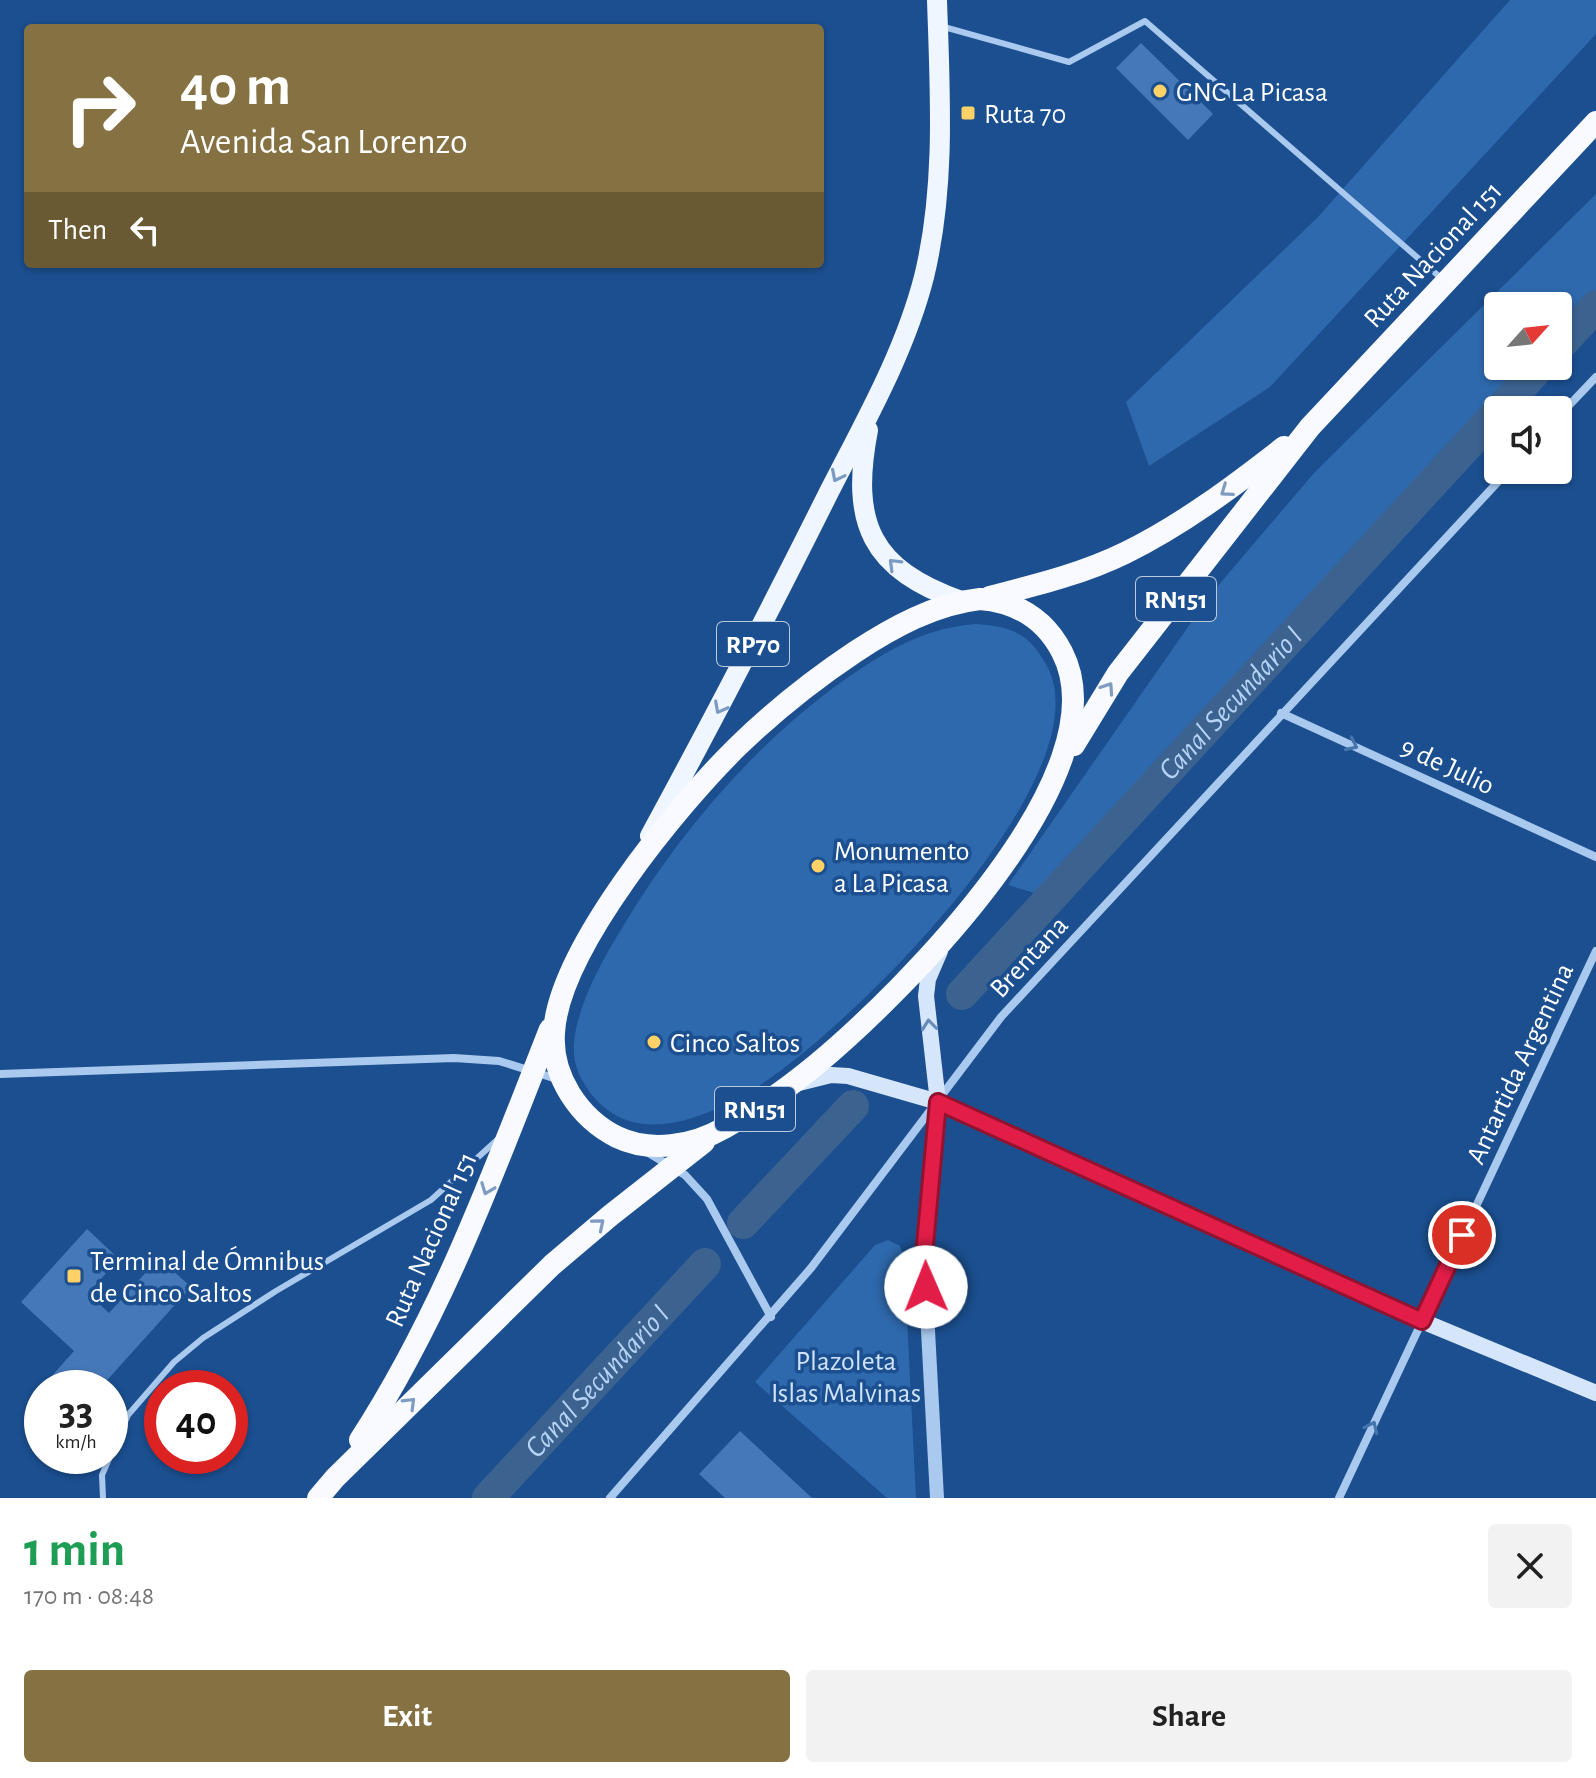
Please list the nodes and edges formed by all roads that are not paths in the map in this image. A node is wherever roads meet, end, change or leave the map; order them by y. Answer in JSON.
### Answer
{"nodes":[{"id":1,"x":937,"y":0,"type":"edge"},
{"id":2,"x":938,"y":25,"type":"junction"},
{"id":3,"x":1596,"y":122,"type":"edge"},
{"id":4,"x":1447,"y":283,"type":"junction"},
{"id":5,"x":1596,"y":377,"type":"edge"},
{"id":6,"x":1572,"y":402,"type":"edge"},
{"id":7,"x":872,"y":407,"type":"junction"},
{"id":8,"x":1310,"y":427,"type":"junction"},
{"id":9,"x":1496,"y":484,"type":"edge"},
{"id":10,"x":970,"y":600,"type":"junction"},
{"id":11,"x":1281,"y":713,"type":"junction"},
{"id":12,"x":1055,"y":779,"type":"junction"},
{"id":13,"x":1596,"y":857,"type":"edge"},
{"id":14,"x":628,"y":879,"type":"junction"},
{"id":15,"x":948,"y":934,"type":"junction"},
{"id":16,"x":1596,"y":951,"type":"edge"},
{"id":17,"x":557,"y":1012,"type":"junction"},
{"id":18,"x":533,"y":1071,"type":"junction"},
{"id":19,"x":0,"y":1074,"type":"edge"},
{"id":20,"x":563,"y":1081,"type":"junction"},
{"id":21,"x":790,"y":1086,"type":"junction"},
{"id":22,"x":938,"y":1102,"type":"junction"},
{"id":23,"x":511,"y":1127,"type":"junction"},
{"id":24,"x":714,"y":1134,"type":"junction"},
{"id":25,"x":625,"y":1141,"type":"junction"},
{"id":26,"x":672,"y":1166,"type":"junction"},
{"id":27,"x":771,"y":1317,"type":"junction"},
{"id":28,"x":1422,"y":1321,"type":"junction"},
{"id":29,"x":1596,"y":1393,"type":"edge"},
{"id":30,"x":335,"y":1478,"type":"junction"},
{"id":31,"x":103,"y":1498,"type":"edge"},
{"id":32,"x":318,"y":1498,"type":"edge"},
{"id":33,"x":610,"y":1498,"type":"edge"},
{"id":34,"x":937,"y":1498,"type":"edge"},
{"id":35,"x":1339,"y":1498,"type":"edge"}],
"edges":[{"from":1,"to":2,"type":"main road","number":"RP70"},
{"from":2,"to":4,"type":"lane"},
{"from":2,"to":7,"type":"main road","number":"RP70"},
{"from":3,"to":4,"type":"highway","name":"Ruta Nacional 151","number":"RN151"},
{"from":4,"to":8,"type":"highway","name":"Ruta Nacional 151","number":"RN151"},
{"from":5,"to":6,"type":"street"},
{"from":10,"to":7,"type":"main road","number":"RP70","one_way":true},
{"from":7,"to":14,"type":"main road","number":"RP70","one_way":true},
{"from":8,"to":10,"type":"highway","name":"Ruta Nacional 151","number":"RN151","one_way":true},
{"from":12,"to":8,"type":"highway","name":"Ruta Nacional 151","number":"RN151","one_way":true},
{"from":9,"to":11,"type":"street","name":"Brentana"},
{"from":10,"to":12,"type":"highway","number":"RN151"},
{"from":10,"to":14,"type":"highway","number":"RN151"},
{"from":11,"to":13,"type":"street","name":"9 de Julio","one_way":true},
{"from":11,"to":22,"type":"street","name":"Brentana"},
{"from":12,"to":15,"type":"highway","number":"RN151"},
{"from":14,"to":17,"type":"highway","number":"RN151"},
{"from":15,"to":21,"type":"highway","number":"RN151"},
{"from":22,"to":15,"type":"main road","one_way":true},
{"from":16,"to":28,"type":"street","name":"Antartida Argentina"},
{"from":17,"to":18,"type":"highway","name":"Ruta Nacional 151","number":"RN151"},
{"from":17,"to":20,"type":"highway","number":"RN151"},
{"from":18,"to":19,"type":"street"},
{"from":18,"to":20,"type":"street"},
{"from":18,"to":23,"type":"highway","name":"Ruta Nacional 151","number":"RN151"},
{"from":20,"to":25,"type":"highway","number":"RN151"},
{"from":21,"to":22,"type":"main road"},
{"from":21,"to":24,"type":"highway","number":"RN151"},
{"from":22,"to":27,"type":"street","name":"Brentana"},
{"from":22,"to":28,"type":"main road"},
{"from":22,"to":34,"type":"street"},
{"from":23,"to":30,"type":"highway","name":"Ruta Nacional 151","number":"RN151","one_way":true},
{"from":23,"to":31,"type":"lane"},
{"from":24,"to":25,"type":"highway","number":"RN151"},
{"from":24,"to":26,"type":"highway","name":"Ruta Nacional 151","number":"RN151"},
{"from":25,"to":26,"type":"street"},
{"from":26,"to":27,"type":"street"},
{"from":30,"to":26,"type":"highway","name":"Ruta Nacional 151","number":"RN151","one_way":true},
{"from":27,"to":33,"type":"street","name":"Brentana"},
{"from":28,"to":29,"type":"main road"},
{"from":35,"to":28,"type":"street","name":"Antartida Argentina","one_way":true},
{"from":30,"to":32,"type":"highway","name":"Ruta Nacional 151","number":"RN151"}]}
